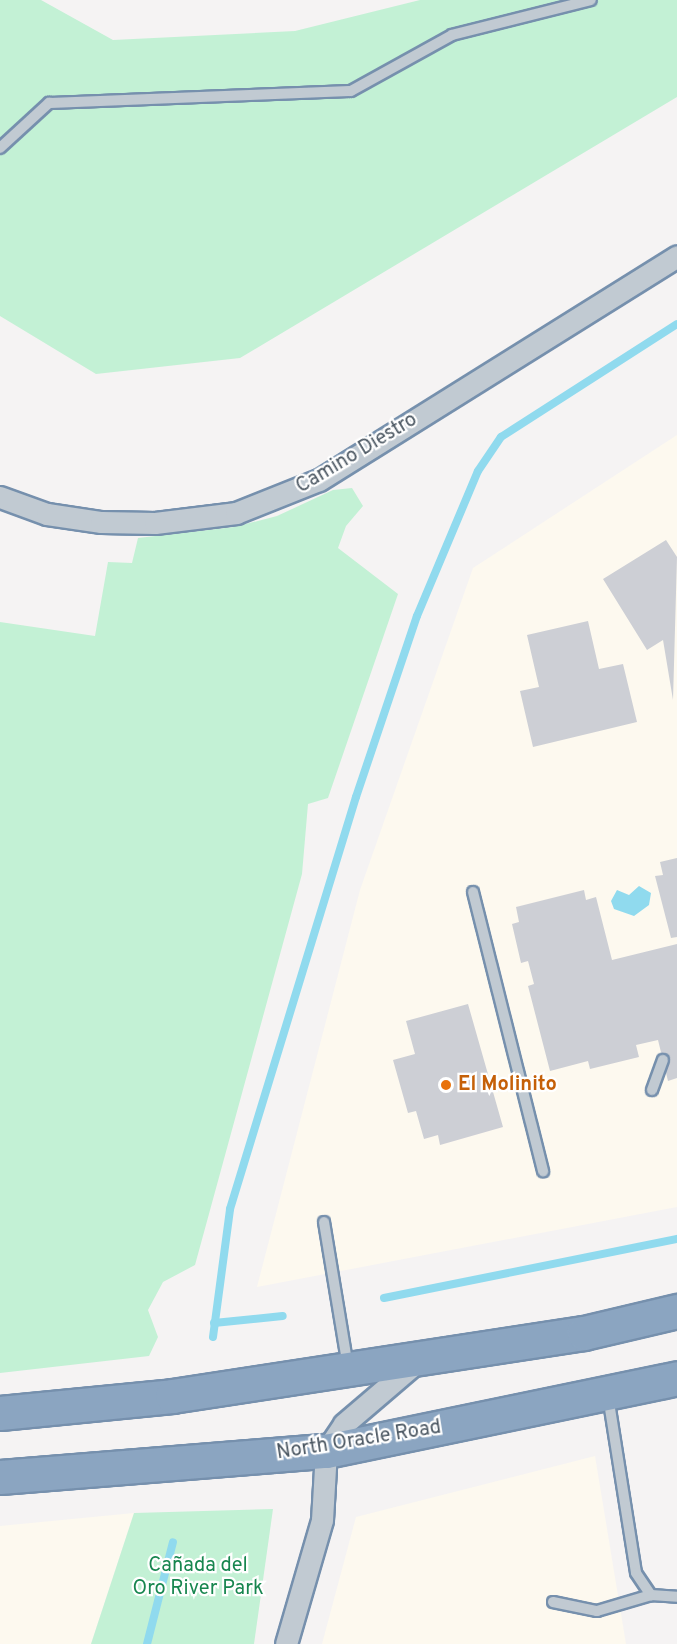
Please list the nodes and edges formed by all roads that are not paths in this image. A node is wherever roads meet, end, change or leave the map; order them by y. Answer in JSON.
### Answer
{"nodes":[{"id":1,"x":591,"y":0,"type":"edge"},
{"id":2,"x":0,"y":148,"type":"edge"},
{"id":3,"x":677,"y":256,"type":"edge"},
{"id":4,"x":0,"y":497,"type":"edge"},
{"id":5,"x":473,"y":892,"type":"dead end"},
{"id":6,"x":663,"y":1060,"type":"dead end"},
{"id":7,"x":652,"y":1090,"type":"dead end"},
{"id":8,"x":543,"y":1171,"type":"dead end"},
{"id":9,"x":324,"y":1222,"type":"dead end"},
{"id":10,"x":677,"y":1311,"type":"edge"},
{"id":11,"x":424,"y":1356,"type":"junction"},
{"id":12,"x":348,"y":1367,"type":"junction"},
{"id":13,"x":677,"y":1377,"type":"edge"},
{"id":14,"x":608,"y":1393,"type":"junction"},
{"id":15,"x":0,"y":1413,"type":"edge"},
{"id":16,"x":326,"y":1451,"type":"junction"},
{"id":17,"x":0,"y":1477,"type":"edge"},
{"id":18,"x":651,"y":1595,"type":"junction"},
{"id":19,"x":677,"y":1597,"type":"edge"},
{"id":20,"x":554,"y":1602,"type":"dead end"},
{"id":21,"x":286,"y":1644,"type":"edge"}],
"edges":[{"from":1,"to":2,"type":"lane"},
{"from":3,"to":4,"type":"street","name":"Camino Diestro"},
{"from":5,"to":8,"type":"lane"},
{"from":6,"to":7,"type":"lane"},
{"from":9,"to":12,"type":"lane"},
{"from":10,"to":11,"type":"highway"},
{"from":11,"to":12,"type":"highway"},
{"from":11,"to":16,"type":"street"},
{"from":12,"to":15,"type":"highway"},
{"from":13,"to":14,"type":"highway","name":"North Oracle Road"},
{"from":14,"to":16,"type":"highway","name":"North Oracle Road"},
{"from":14,"to":18,"type":"lane"},
{"from":16,"to":17,"type":"highway","name":"North Oracle Road"},
{"from":16,"to":21,"type":"street"},
{"from":18,"to":19,"type":"lane"},
{"from":18,"to":20,"type":"lane"}]}
